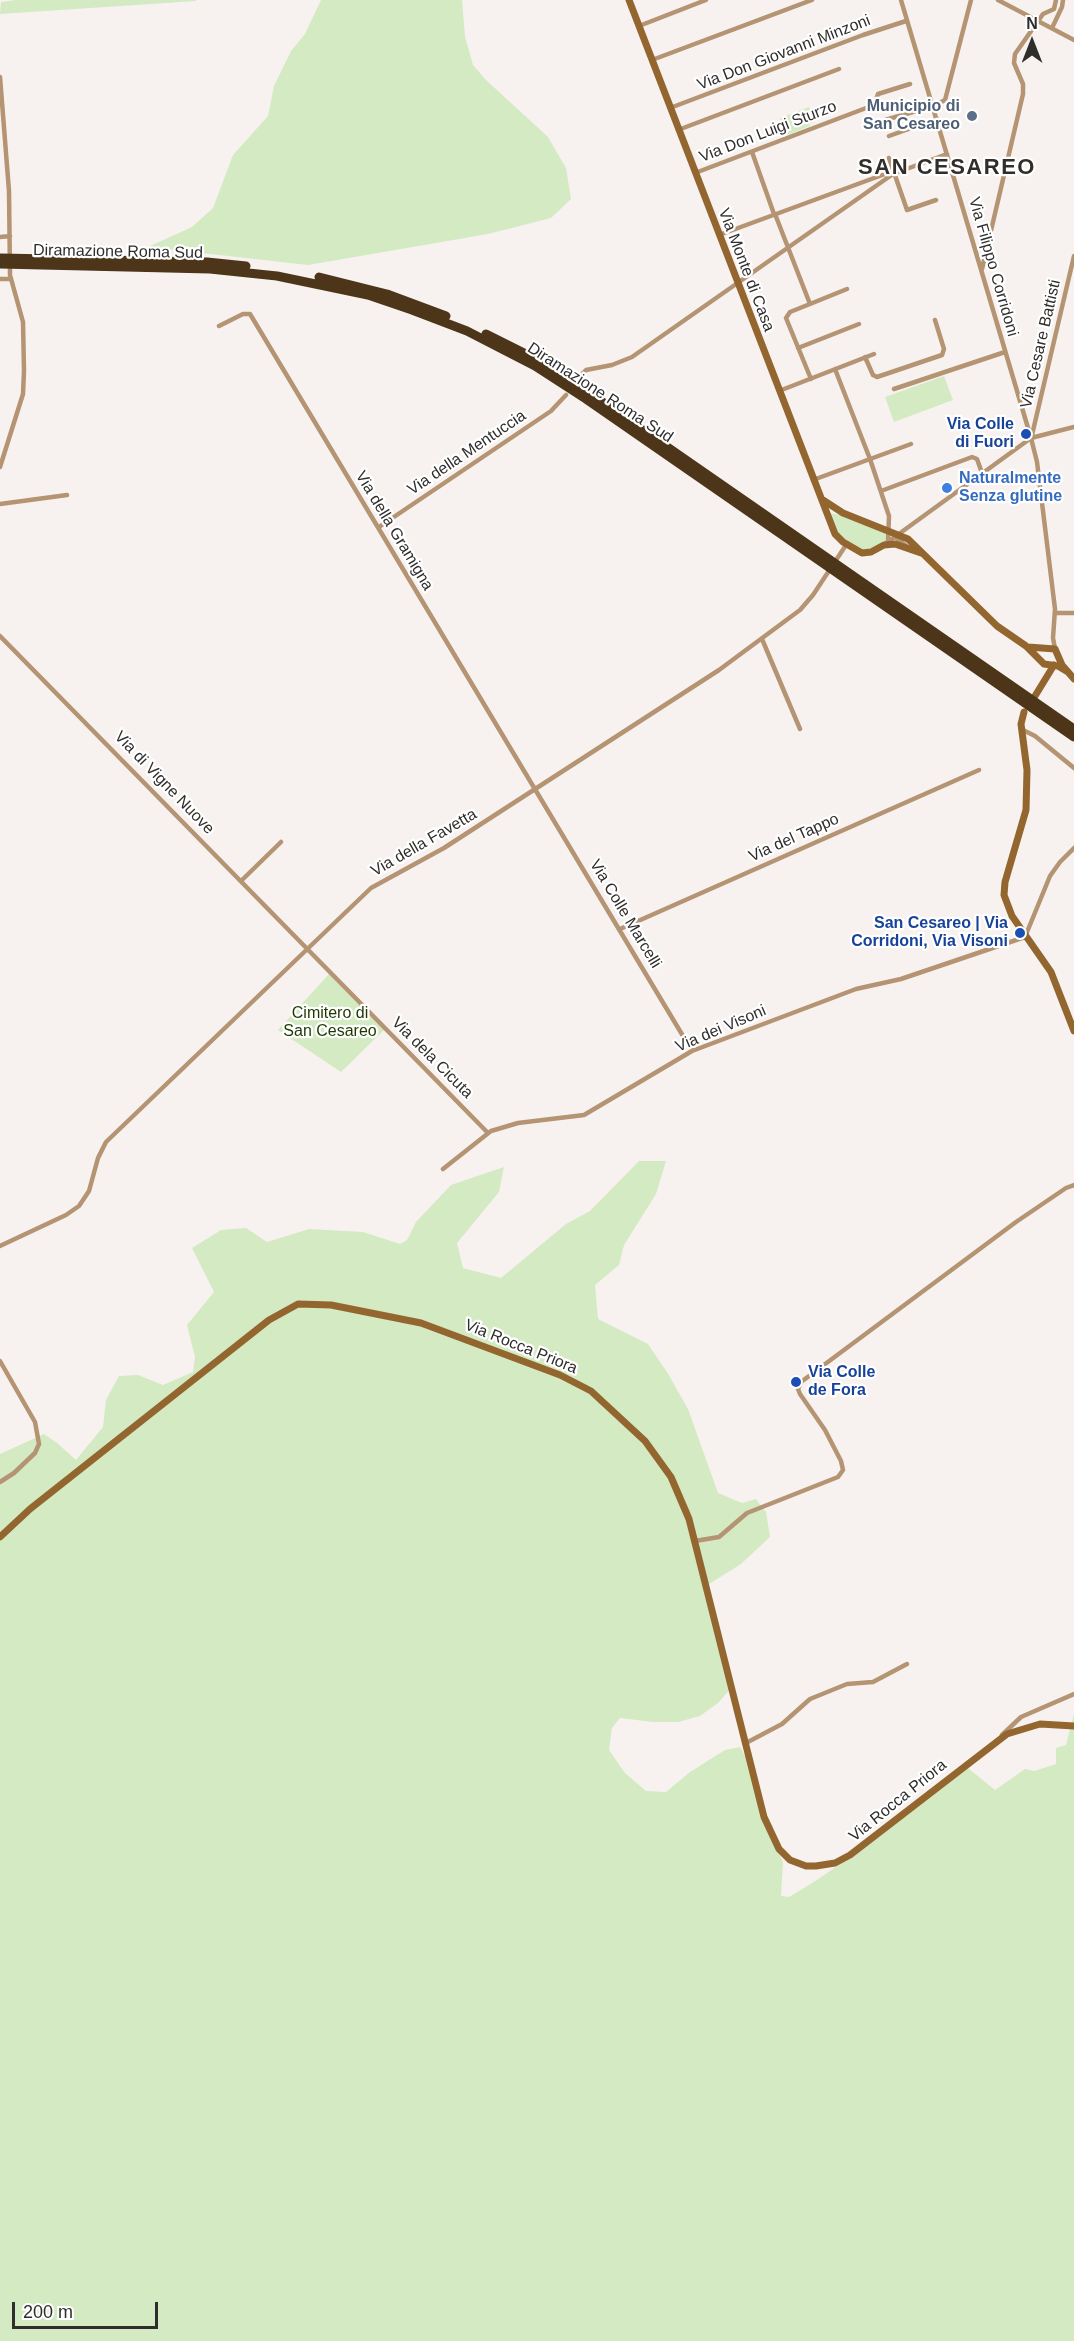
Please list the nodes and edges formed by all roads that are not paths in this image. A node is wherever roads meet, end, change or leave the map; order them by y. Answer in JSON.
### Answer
{"nodes":[{"id":1,"x":629,"y":0,"type":"edge"},
{"id":2,"x":706,"y":0,"type":"edge"},
{"id":3,"x":812,"y":0,"type":"edge"},
{"id":4,"x":901,"y":0,"type":"edge"},
{"id":5,"x":971,"y":0,"type":"edge"},
{"id":6,"x":998,"y":0,"type":"edge"},
{"id":7,"x":1056,"y":0,"type":"edge"},
{"id":8,"x":1063,"y":0,"type":"edge"},
{"id":9,"x":906,"y":21,"type":"junction"},
{"id":10,"x":1039,"y":22,"type":"junction"},
{"id":11,"x":639,"y":26,"type":"junction"},
{"id":12,"x":1052,"y":28,"type":"junction"},
{"id":13,"x":1074,"y":40,"type":"edge"},
{"id":14,"x":652,"y":60,"type":"junction"},
{"id":15,"x":839,"y":69,"type":"dead end"},
{"id":16,"x":0,"y":77,"type":"edge"},
{"id":17,"x":910,"y":84,"type":"dead end"},
{"id":18,"x":934,"y":106,"type":"junction"},
{"id":19,"x":670,"y":108,"type":"junction"},
{"id":20,"x":938,"y":119,"type":"junction"},
{"id":21,"x":885,"y":120,"type":"dead end"},
{"id":22,"x":678,"y":130,"type":"junction"},
{"id":23,"x":889,"y":136,"type":"dead end"},
{"id":24,"x":752,"y":152,"type":"junction"},
{"id":25,"x":947,"y":154,"type":"junction"},
{"id":26,"x":889,"y":158,"type":"dead end"},
{"id":27,"x":695,"y":173,"type":"junction"},
{"id":28,"x":893,"y":174,"type":"junction"},
{"id":29,"x":936,"y":200,"type":"dead end"},
{"id":30,"x":775,"y":214,"type":"junction"},
{"id":31,"x":719,"y":235,"type":"junction"},
{"id":32,"x":10,"y":236,"type":"junction"},
{"id":33,"x":0,"y":237,"type":"edge"},
{"id":34,"x":789,"y":248,"type":"junction"},
{"id":35,"x":1074,"y":256,"type":"edge"},
{"id":36,"x":0,"y":258,"type":"edge"},
{"id":37,"x":0,"y":264,"type":"edge"},
{"id":38,"x":982,"y":269,"type":"junction"},
{"id":39,"x":10,"y":277,"type":"junction"},
{"id":40,"x":0,"y":279,"type":"edge"},
{"id":41,"x":737,"y":283,"type":"junction"},
{"id":42,"x":847,"y":290,"type":"dead end"},
{"id":43,"x":810,"y":304,"type":"junction"},
{"id":44,"x":935,"y":320,"type":"dead end"},
{"id":45,"x":859,"y":324,"type":"dead end"},
{"id":46,"x":219,"y":326,"type":"dead end"},
{"id":47,"x":798,"y":348,"type":"junction"},
{"id":48,"x":1005,"y":352,"type":"junction"},
{"id":49,"x":874,"y":354,"type":"dead end"},
{"id":50,"x":865,"y":357,"type":"junction"},
{"id":51,"x":835,"y":369,"type":"junction"},
{"id":52,"x":810,"y":379,"type":"junction"},
{"id":53,"x":576,"y":380,"type":"dead end"},
{"id":54,"x":894,"y":389,"type":"dead end"},
{"id":55,"x":779,"y":391,"type":"junction"},
{"id":56,"x":566,"y":395,"type":"dead end"},
{"id":57,"x":1074,"y":427,"type":"edge"},
{"id":58,"x":1031,"y":438,"type":"junction"},
{"id":59,"x":911,"y":444,"type":"dead end"},
{"id":60,"x":870,"y":459,"type":"junction"},
{"id":61,"x":0,"y":467,"type":"edge"},
{"id":62,"x":982,"y":473,"type":"junction"},
{"id":63,"x":813,"y":480,"type":"junction"},
{"id":64,"x":881,"y":491,"type":"junction"},
{"id":65,"x":67,"y":495,"type":"dead end"},
{"id":66,"x":819,"y":496,"type":"junction"},
{"id":67,"x":0,"y":504,"type":"edge"},
{"id":68,"x":826,"y":512,"type":"junction"},
{"id":69,"x":843,"y":513,"type":"junction"},
{"id":70,"x":910,"y":526,"type":"junction"},
{"id":71,"x":379,"y":527,"type":"junction"},
{"id":72,"x":889,"y":530,"type":"junction"},
{"id":73,"x":897,"y":535,"type":"junction"},
{"id":74,"x":886,"y":544,"type":"junction"},
{"id":75,"x":846,"y":545,"type":"junction"},
{"id":76,"x":912,"y":546,"type":"junction"},
{"id":77,"x":1056,"y":613,"type":"junction"},
{"id":78,"x":1074,"y":613,"type":"edge"},
{"id":79,"x":0,"y":636,"type":"edge"},
{"id":80,"x":1053,"y":638,"type":"junction"},
{"id":81,"x":762,"y":639,"type":"junction"},
{"id":82,"x":1026,"y":646,"type":"junction"},
{"id":83,"x":1046,"y":649,"type":"junction"},
{"id":84,"x":1055,"y":650,"type":"junction"},
{"id":85,"x":1059,"y":658,"type":"junction"},
{"id":86,"x":1043,"y":663,"type":"junction"},
{"id":87,"x":1054,"y":665,"type":"junction"},
{"id":88,"x":1068,"y":672,"type":"junction"},
{"id":89,"x":1046,"y":679,"type":"junction"},
{"id":90,"x":1074,"y":679,"type":"edge"},
{"id":91,"x":1035,"y":696,"type":"dead end"},
{"id":92,"x":1024,"y":712,"type":"dead end"},
{"id":93,"x":800,"y":729,"type":"dead end"},
{"id":94,"x":1022,"y":729,"type":"junction"},
{"id":95,"x":1074,"y":729,"type":"edge"},
{"id":96,"x":1074,"y":737,"type":"edge"},
{"id":97,"x":1074,"y":768,"type":"edge"},
{"id":98,"x":979,"y":770,"type":"dead end"},
{"id":99,"x":537,"y":789,"type":"junction"},
{"id":100,"x":281,"y":842,"type":"dead end"},
{"id":101,"x":1074,"y":848,"type":"edge"},
{"id":102,"x":241,"y":881,"type":"junction"},
{"id":103,"x":620,"y":928,"type":"junction"},
{"id":104,"x":1025,"y":937,"type":"junction"},
{"id":105,"x":308,"y":950,"type":"junction"},
{"id":106,"x":1074,"y":1031,"type":"edge"},
{"id":107,"x":692,"y":1051,"type":"junction"},
{"id":108,"x":488,"y":1133,"type":"junction"},
{"id":109,"x":443,"y":1169,"type":"dead end"},
{"id":110,"x":1074,"y":1185,"type":"edge"},
{"id":111,"x":0,"y":1246,"type":"edge"},
{"id":112,"x":0,"y":1361,"type":"edge"},
{"id":113,"x":0,"y":1482,"type":"edge"},
{"id":114,"x":0,"y":1537,"type":"edge"},
{"id":115,"x":695,"y":1541,"type":"junction"},
{"id":116,"x":907,"y":1664,"type":"dead end"},
{"id":117,"x":1074,"y":1694,"type":"edge"},
{"id":118,"x":1074,"y":1726,"type":"edge"},
{"id":119,"x":1001,"y":1737,"type":"junction"},
{"id":120,"x":746,"y":1743,"type":"junction"}],
"edges":[{"from":1,"to":11,"type":"street","name":"Via Monte di Casa"},
{"from":2,"to":11,"type":"street"},
{"from":3,"to":14,"type":"street"},
{"from":4,"to":9,"type":"street","name":"Via Filippo Corridoni"},
{"from":5,"to":18,"type":"street"},
{"from":6,"to":10,"type":"street"},
{"from":7,"to":10,"type":"street"},
{"from":8,"to":12,"type":"street"},
{"from":9,"to":18,"type":"street","name":"Via Filippo Corridoni"},
{"from":9,"to":19,"type":"street","name":"Via Don Giovanni Minzoni"},
{"from":10,"to":12,"type":"street"},
{"from":10,"to":38,"type":"street"},
{"from":11,"to":14,"type":"street","name":"Via Monte di Casa"},
{"from":12,"to":13,"type":"street"},
{"from":14,"to":19,"type":"street","name":"Via Monte di Casa"},
{"from":15,"to":22,"type":"street"},
{"from":16,"to":32,"type":"street"},
{"from":17,"to":24,"type":"street","name":"Via Don Luigi Sturzo"},
{"from":18,"to":20,"type":"street","name":"Via Filippo Corridoni"},
{"from":18,"to":21,"type":"street"},
{"from":19,"to":22,"type":"street","name":"Via Monte di Casa"},
{"from":20,"to":23,"type":"street"},
{"from":20,"to":25,"type":"street","name":"Via Filippo Corridoni"},
{"from":22,"to":27,"type":"street","name":"Via Monte di Casa"},
{"from":24,"to":27,"type":"street","name":"Via Don Luigi Sturzo"},
{"from":24,"to":30,"type":"street"},
{"from":25,"to":28,"type":"street"},
{"from":25,"to":38,"type":"street","name":"Via Filippo Corridoni"},
{"from":26,"to":28,"type":"street"},
{"from":27,"to":31,"type":"street","name":"Via Monte di Casa"},
{"from":28,"to":29,"type":"street"},
{"from":28,"to":30,"type":"street"},
{"from":28,"to":34,"type":"street"},
{"from":30,"to":31,"type":"street"},
{"from":30,"to":34,"type":"street"},
{"from":31,"to":41,"type":"street","name":"Via Monte di Casa"},
{"from":32,"to":33,"type":"street"},
{"from":32,"to":39,"type":"street"},
{"from":34,"to":41,"type":"street"},
{"from":34,"to":43,"type":"street"},
{"from":35,"to":58,"type":"street","name":"Via Cesare Battisti"},
{"from":36,"to":95,"type":"highway","name":"Diramazione Roma Sud"},
{"from":37,"to":96,"type":"highway","name":"Diramazione Roma Sud"},
{"from":38,"to":48,"type":"street","name":"Via Filippo Corridoni"},
{"from":39,"to":40,"type":"street"},
{"from":39,"to":61,"type":"street"},
{"from":41,"to":53,"type":"street"},
{"from":41,"to":55,"type":"street","name":"Via Monte di Casa"},
{"from":42,"to":43,"type":"street"},
{"from":43,"to":47,"type":"street"},
{"from":44,"to":50,"type":"street"},
{"from":45,"to":47,"type":"street"},
{"from":46,"to":71,"type":"street","name":"Via della Gramigna"},
{"from":47,"to":52,"type":"street"},
{"from":48,"to":54,"type":"street"},
{"from":48,"to":58,"type":"street","name":"Via Filippo Corridoni"},
{"from":49,"to":50,"type":"street"},
{"from":50,"to":51,"type":"street"},
{"from":51,"to":52,"type":"street"},
{"from":51,"to":60,"type":"street"},
{"from":52,"to":55,"type":"street"},
{"from":55,"to":63,"type":"street","name":"Via Monte di Casa"},
{"from":56,"to":71,"type":"street","name":"Via della Mentuccia"},
{"from":57,"to":58,"type":"street"},
{"from":58,"to":62,"type":"street"},
{"from":58,"to":77,"type":"street"},
{"from":59,"to":60,"type":"street"},
{"from":60,"to":63,"type":"street"},
{"from":60,"to":64,"type":"street"},
{"from":62,"to":64,"type":"street"},
{"from":62,"to":70,"type":"street"},
{"from":63,"to":66,"type":"street","name":"Via Monte di Casa"},
{"from":64,"to":72,"type":"street"},
{"from":65,"to":67,"type":"street"},
{"from":66,"to":68,"type":"street","name":"Via Monte di Casa"},
{"from":66,"to":69,"type":"street"},
{"from":68,"to":69,"type":"street"},
{"from":68,"to":75,"type":"street","name":"Via Monte di Casa"},
{"from":69,"to":72,"type":"street"},
{"from":70,"to":73,"type":"street"},
{"from":70,"to":76,"type":"street"},
{"from":71,"to":99,"type":"street","name":"Via della Gramigna"},
{"from":72,"to":73,"type":"street"},
{"from":72,"to":74,"type":"street"},
{"from":73,"to":74,"type":"street"},
{"from":73,"to":76,"type":"street"},
{"from":74,"to":75,"type":"street"},
{"from":74,"to":76,"type":"street"},
{"from":75,"to":81,"type":"street","name":"Via della Favetta"},
{"from":76,"to":82,"type":"street"},
{"from":77,"to":78,"type":"street"},
{"from":77,"to":80,"type":"street"},
{"from":79,"to":102,"type":"street","name":"Via di Vigne Nuove"},
{"from":80,"to":83,"type":"street"},
{"from":80,"to":84,"type":"street"},
{"from":81,"to":93,"type":"street"},
{"from":81,"to":99,"type":"street","name":"Via della Favetta"},
{"from":82,"to":83,"type":"street"},
{"from":82,"to":86,"type":"street"},
{"from":83,"to":84,"type":"street"},
{"from":83,"to":86,"type":"street"},
{"from":84,"to":85,"type":"street"},
{"from":85,"to":87,"type":"street"},
{"from":85,"to":88,"type":"street"},
{"from":86,"to":87,"type":"street"},
{"from":86,"to":89,"type":"street"},
{"from":87,"to":88,"type":"street"},
{"from":87,"to":89,"type":"street"},
{"from":88,"to":90,"type":"street"},
{"from":89,"to":91,"type":"street"},
{"from":92,"to":94,"type":"street"},
{"from":94,"to":97,"type":"street"},
{"from":94,"to":104,"type":"street"},
{"from":98,"to":103,"type":"street","name":"Via del Tappo"},
{"from":99,"to":103,"type":"street","name":"Via Colle Marcelli"},
{"from":99,"to":105,"type":"street","name":"Via della Favetta"},
{"from":100,"to":102,"type":"street"},
{"from":101,"to":104,"type":"street"},
{"from":102,"to":105,"type":"street","name":"Via di Vigne Nuove"},
{"from":103,"to":107,"type":"street","name":"Via Colle Marcelli"},
{"from":104,"to":106,"type":"street"},
{"from":104,"to":107,"type":"street","name":"Via dei Visoni"},
{"from":105,"to":108,"type":"street","name":"Via dela Cicuta"},
{"from":105,"to":111,"type":"street","name":"Via della Favetta"},
{"from":107,"to":108,"type":"street","name":"Via dei Visoni"},
{"from":108,"to":109,"type":"street","name":"Via dei Visoni"},
{"from":110,"to":115,"type":"street"},
{"from":112,"to":113,"type":"street"},
{"from":114,"to":115,"type":"street","name":"Via Rocca Priora"},
{"from":115,"to":120,"type":"street","name":"Via Rocca Priora"},
{"from":116,"to":120,"type":"street"},
{"from":117,"to":119,"type":"street"},
{"from":118,"to":119,"type":"street","name":"Via Rocca Priora"},
{"from":119,"to":120,"type":"street","name":"Via Rocca Priora"}]}
